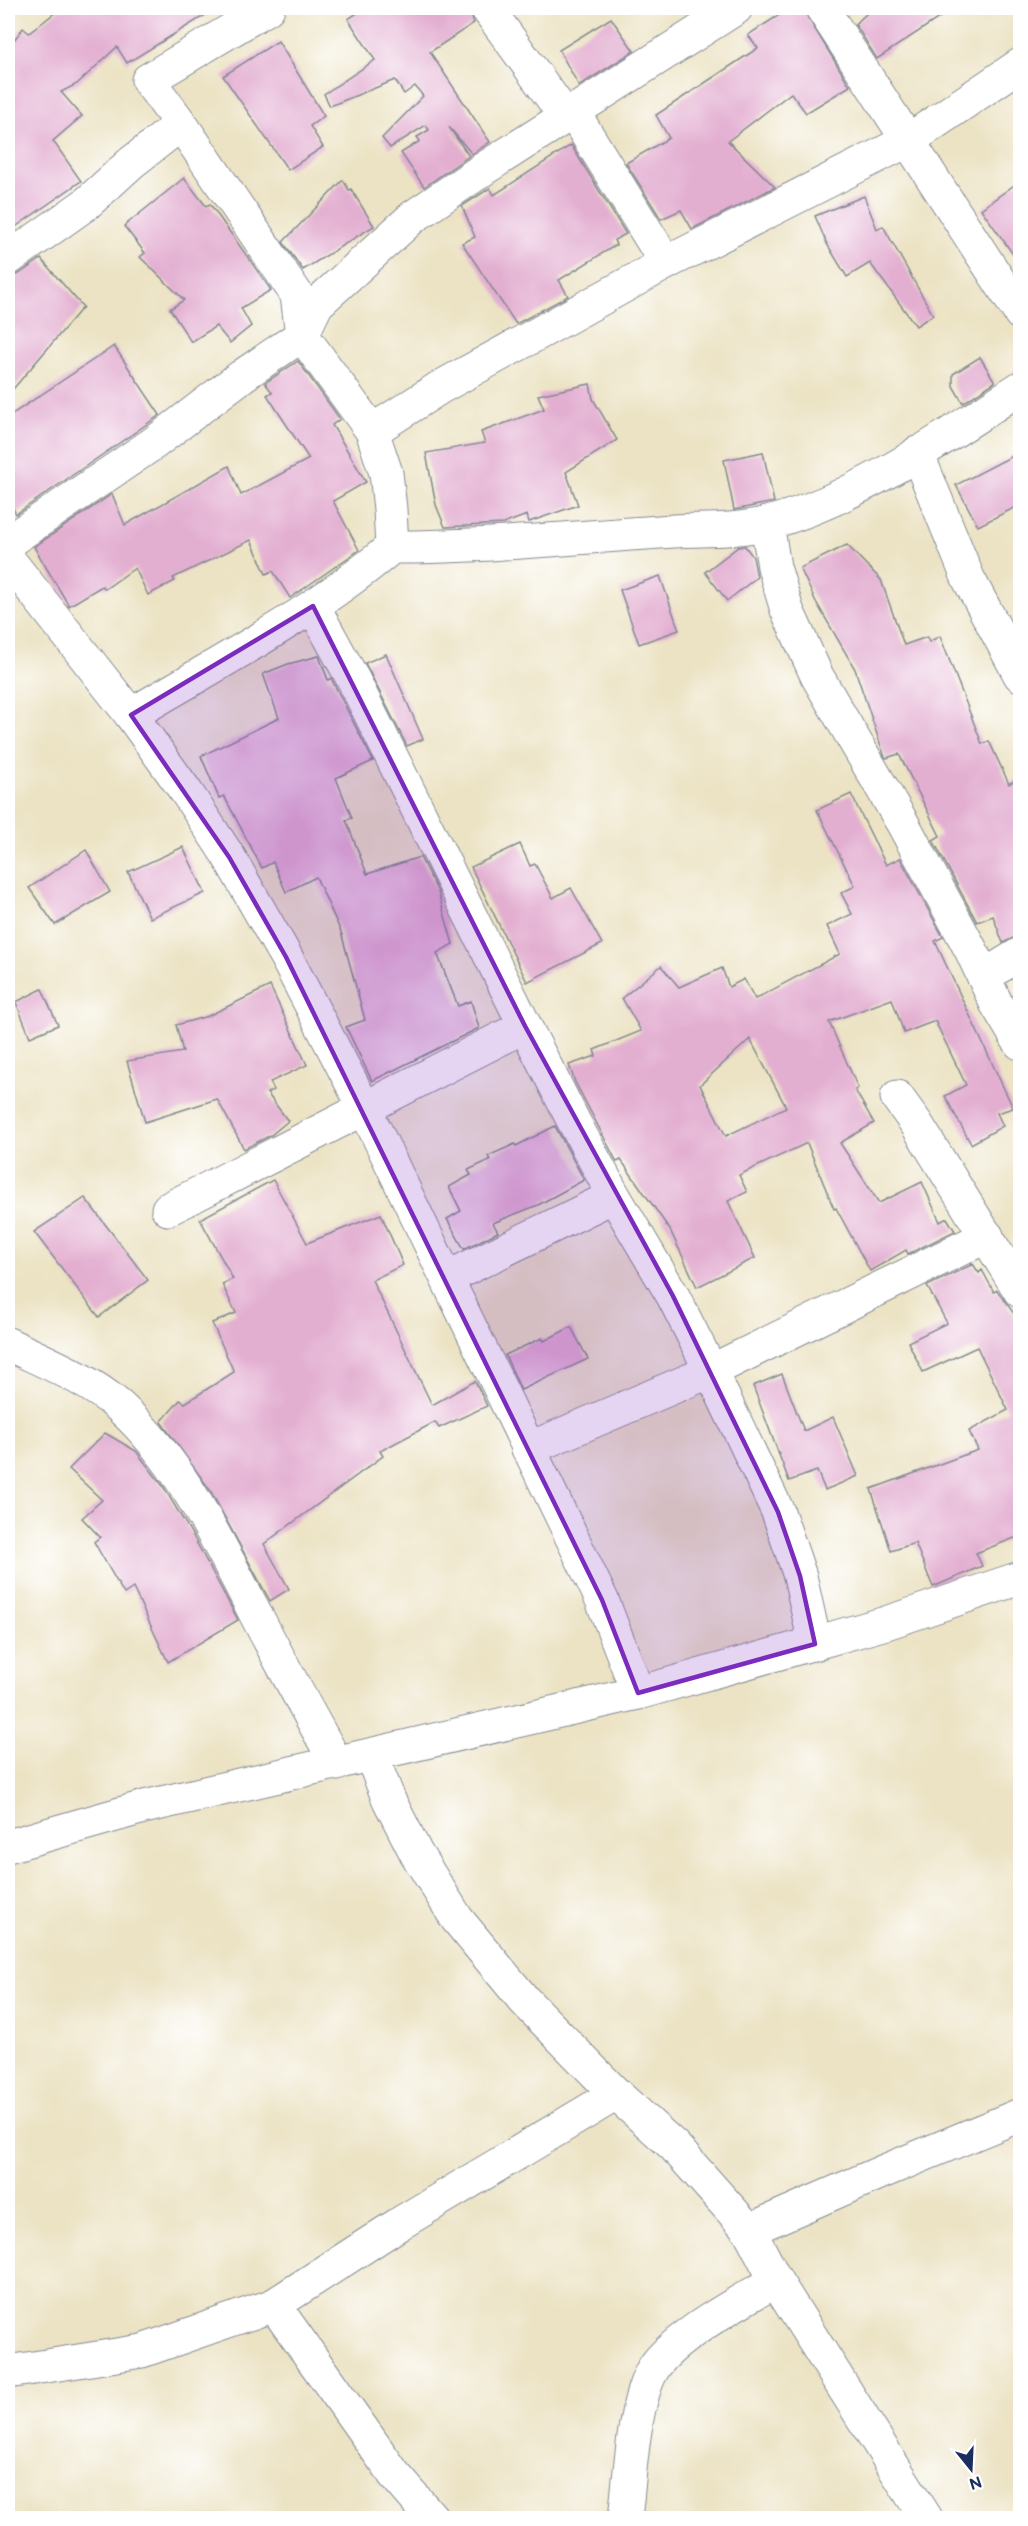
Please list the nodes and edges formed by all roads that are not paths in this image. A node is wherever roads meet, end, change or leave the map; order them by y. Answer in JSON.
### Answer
{"nodes":[{"id":1,"x":268,"y":8,"type":"edge"},
{"id":2,"x":487,"y":8,"type":"edge"},
{"id":3,"x":736,"y":8,"type":"edge"},
{"id":4,"x":822,"y":8,"type":"edge"},
{"id":5,"x":1020,"y":65,"type":"edge"},
{"id":6,"x":569,"y":115,"type":"junction"},
{"id":7,"x":181,"y":124,"type":"junction"},
{"id":8,"x":909,"y":140,"type":"junction"},
{"id":9,"x":8,"y":259,"type":"edge"},
{"id":10,"x":666,"y":263,"type":"junction"},
{"id":11,"x":1020,"y":313,"type":"edge"},
{"id":12,"x":302,"y":335,"type":"junction"},
{"id":13,"x":1020,"y":388,"type":"edge"},
{"id":14,"x":372,"y":431,"type":"junction"},
{"id":15,"x":917,"y":453,"type":"junction"},
{"id":16,"x":767,"y":523,"type":"junction"},
{"id":17,"x":8,"y":542,"type":"edge"},
{"id":18,"x":392,"y":547,"type":"junction"},
{"id":19,"x":8,"y":559,"type":"edge"},
{"id":20,"x":312,"y":606,"type":"junction"},
{"id":21,"x":1020,"y":675,"type":"edge"},
{"id":22,"x":131,"y":715,"type":"junction"},
{"id":23,"x":1020,"y":954,"type":"edge"},
{"id":24,"x":984,"y":976,"type":"junction"},
{"id":25,"x":525,"y":1026,"type":"junction"},
{"id":26,"x":1020,"y":1043,"type":"edge"},
{"id":27,"x":897,"y":1097,"type":"dead end"},
{"id":28,"x":365,"y":1110,"type":"junction"},
{"id":29,"x":614,"y":1196,"type":"junction"},
{"id":30,"x":168,"y":1209,"type":"dead end"},
{"id":31,"x":987,"y":1236,"type":"junction"},
{"id":32,"x":447,"y":1278,"type":"junction"},
{"id":33,"x":1020,"y":1291,"type":"edge"},
{"id":34,"x":8,"y":1344,"type":"edge"},
{"id":35,"x":711,"y":1371,"type":"junction"},
{"id":36,"x":528,"y":1449,"type":"junction"},
{"id":37,"x":1020,"y":1578,"type":"edge"},
{"id":38,"x":815,"y":1644,"type":"junction"},
{"id":39,"x":638,"y":1693,"type":"junction"},
{"id":40,"x":371,"y":1755,"type":"junction"},
{"id":41,"x":337,"y":1764,"type":"junction"},
{"id":42,"x":8,"y":1846,"type":"edge"},
{"id":43,"x":616,"y":2094,"type":"junction"},
{"id":44,"x":1020,"y":2115,"type":"edge"},
{"id":45,"x":749,"y":2230,"type":"junction"},
{"id":46,"x":776,"y":2281,"type":"junction"},
{"id":47,"x":274,"y":2305,"type":"junction"},
{"id":48,"x":8,"y":2372,"type":"edge"},
{"id":49,"x":432,"y":2518,"type":"edge"},
{"id":50,"x":625,"y":2518,"type":"edge"},
{"id":51,"x":926,"y":2518,"type":"edge"}],
"edges":[{"from":1,"to":7,"type":"street"},
{"from":2,"to":6,"type":"street"},
{"from":3,"to":6,"type":"street"},
{"from":4,"to":8,"type":"street"},
{"from":5,"to":8,"type":"street"},
{"from":6,"to":10,"type":"street"},
{"from":6,"to":12,"type":"street"},
{"from":7,"to":9,"type":"street"},
{"from":7,"to":12,"type":"street"},
{"from":8,"to":10,"type":"street"},
{"from":8,"to":11,"type":"street"},
{"from":10,"to":14,"type":"street"},
{"from":12,"to":14,"type":"street"},
{"from":12,"to":17,"type":"street"},
{"from":13,"to":15,"type":"street"},
{"from":14,"to":18,"type":"street"},
{"from":15,"to":16,"type":"street"},
{"from":15,"to":21,"type":"street"},
{"from":16,"to":18,"type":"street"},
{"from":16,"to":24,"type":"street"},
{"from":18,"to":20,"type":"street"},
{"from":19,"to":22,"type":"street"},
{"from":20,"to":22,"type":"street"},
{"from":20,"to":25,"type":"street"},
{"from":22,"to":28,"type":"street"},
{"from":23,"to":24,"type":"street"},
{"from":24,"to":26,"type":"street"},
{"from":25,"to":28,"type":"street"},
{"from":25,"to":29,"type":"street"},
{"from":27,"to":31,"type":"street"},
{"from":28,"to":30,"type":"street"},
{"from":28,"to":32,"type":"street"},
{"from":29,"to":32,"type":"street"},
{"from":29,"to":35,"type":"street"},
{"from":31,"to":33,"type":"street"},
{"from":31,"to":35,"type":"street"},
{"from":32,"to":36,"type":"street"},
{"from":34,"to":41,"type":"street"},
{"from":35,"to":36,"type":"street"},
{"from":35,"to":38,"type":"street"},
{"from":36,"to":39,"type":"street"},
{"from":37,"to":38,"type":"street"},
{"from":38,"to":39,"type":"street"},
{"from":39,"to":40,"type":"street"},
{"from":40,"to":41,"type":"street"},
{"from":40,"to":43,"type":"street"},
{"from":41,"to":42,"type":"street"},
{"from":43,"to":45,"type":"street"},
{"from":43,"to":47,"type":"street"},
{"from":44,"to":45,"type":"street"},
{"from":45,"to":46,"type":"street"},
{"from":46,"to":50,"type":"street"},
{"from":46,"to":51,"type":"street"},
{"from":47,"to":48,"type":"street"},
{"from":47,"to":49,"type":"street"}]}
